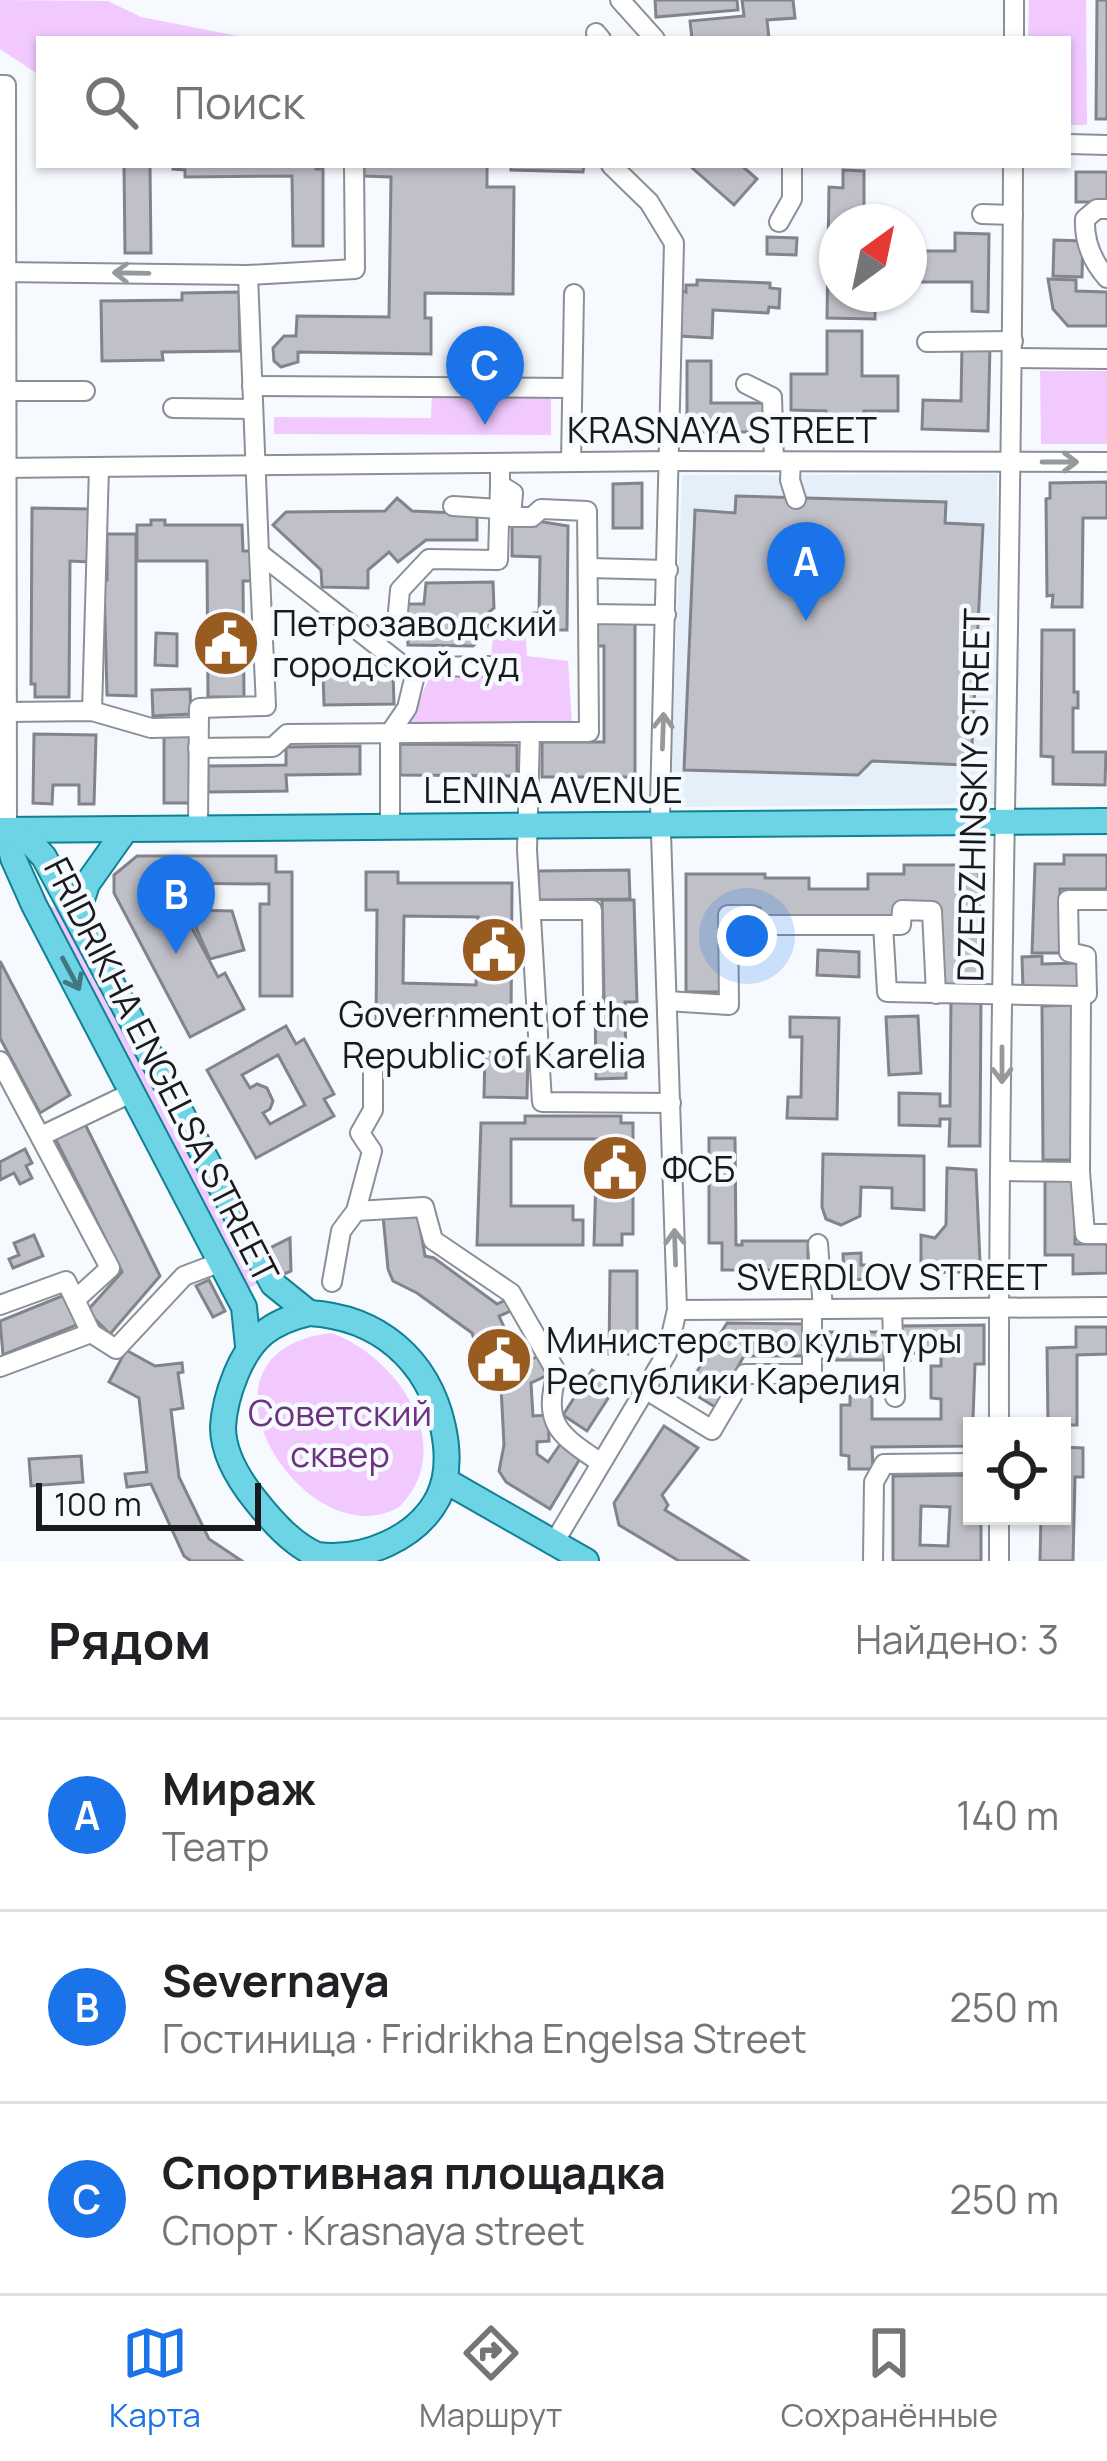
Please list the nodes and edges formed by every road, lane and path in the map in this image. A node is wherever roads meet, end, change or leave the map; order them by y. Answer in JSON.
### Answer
{"nodes":[{"id":1,"x":620,"y":0,"type":"edge"},
{"id":2,"x":1014,"y":0,"type":"edge"},
{"id":3,"x":652,"y":36,"type":"edge"},
{"id":4,"x":1014,"y":36,"type":"edge"},
{"id":5,"x":3,"y":85,"type":"edge"},
{"id":6,"x":1071,"y":144,"type":"edge"},
{"id":7,"x":1107,"y":145,"type":"edge"},
{"id":8,"x":354,"y":168,"type":"edge"},
{"id":9,"x":614,"y":168,"type":"edge"},
{"id":10,"x":792,"y":168,"type":"edge"},
{"id":11,"x":1013,"y":168,"type":"edge"},
{"id":12,"x":3,"y":170,"type":"edge"},
{"id":13,"x":1107,"y":209,"type":"edge"},
{"id":14,"x":982,"y":214,"type":"dead end"},
{"id":15,"x":1013,"y":215,"type":"junction"},
{"id":16,"x":778,"y":222,"type":"dead end"},
{"id":17,"x":3,"y":272,"type":"edge"},
{"id":18,"x":248,"y":275,"type":"junction"},
{"id":19,"x":1107,"y":278,"type":"edge"},
{"id":20,"x":574,"y":294,"type":"dead end"},
{"id":21,"x":928,"y":342,"type":"dead end"},
{"id":22,"x":1013,"y":350,"type":"junction"},
{"id":23,"x":1107,"y":359,"type":"edge"},
{"id":24,"x":746,"y":384,"type":"dead end"},
{"id":25,"x":252,"y":386,"type":"junction"},
{"id":26,"x":572,"y":388,"type":"junction"},
{"id":27,"x":6,"y":391,"type":"junction"},
{"id":28,"x":85,"y":391,"type":"dead end"},
{"id":29,"x":173,"y":408,"type":"dead end"},
{"id":30,"x":253,"y":409,"type":"junction"},
{"id":31,"x":671,"y":461,"type":"junction"},
{"id":32,"x":571,"y":462,"type":"junction"},
{"id":33,"x":783,"y":462,"type":"junction"},
{"id":34,"x":1012,"y":462,"type":"junction"},
{"id":35,"x":1107,"y":462,"type":"edge"},
{"id":36,"x":500,"y":463,"type":"junction"},
{"id":37,"x":254,"y":466,"type":"junction"},
{"id":38,"x":99,"y":467,"type":"junction"},
{"id":39,"x":3,"y":468,"type":"edge"},
{"id":40,"x":500,"y":485,"type":"junction"},
{"id":41,"x":796,"y":499,"type":"dead end"},
{"id":42,"x":453,"y":506,"type":"dead end"},
{"id":43,"x":499,"y":509,"type":"junction"},
{"id":44,"x":259,"y":553,"type":"junction"},
{"id":45,"x":590,"y":568,"type":"junction"},
{"id":46,"x":668,"y":570,"type":"junction"},
{"id":47,"x":3,"y":590,"type":"edge"},
{"id":48,"x":398,"y":612,"type":"dead end"},
{"id":49,"x":587,"y":614,"type":"junction"},
{"id":50,"x":666,"y":615,"type":"junction"},
{"id":51,"x":489,"y":666,"type":"dead end"},
{"id":52,"x":415,"y":675,"type":"junction"},
{"id":53,"x":92,"y":711,"type":"junction"},
{"id":54,"x":4,"y":722,"type":"edge"},
{"id":55,"x":530,"y":732,"type":"junction"},
{"id":56,"x":390,"y":733,"type":"junction"},
{"id":57,"x":198,"y":738,"type":"junction"},
{"id":58,"x":1107,"y":821,"type":"edge"},
{"id":59,"x":1004,"y":822,"type":"junction"},
{"id":60,"x":661,"y":824,"type":"junction"},
{"id":61,"x":390,"y":826,"type":"junction"},
{"id":62,"x":528,"y":826,"type":"junction"},
{"id":63,"x":198,"y":828,"type":"junction"},
{"id":64,"x":126,"y":829,"type":"junction"},
{"id":65,"x":3,"y":830,"type":"edge"},
{"id":66,"x":64,"y":891,"type":"junction"},
{"id":67,"x":1107,"y":900,"type":"edge"},
{"id":68,"x":34,"y":905,"type":"junction"},
{"id":69,"x":533,"y":910,"type":"junction"},
{"id":70,"x":77,"y":915,"type":"junction"},
{"id":71,"x":883,"y":925,"type":"junction"},
{"id":72,"x":593,"y":994,"type":"dead end"},
{"id":73,"x":936,"y":994,"type":"junction"},
{"id":74,"x":1002,"y":994,"type":"junction"},
{"id":75,"x":1082,"y":996,"type":"junction"},
{"id":76,"x":667,"y":1001,"type":"junction"},
{"id":77,"x":373,"y":1059,"type":"dead end"},
{"id":78,"x":0,"y":1061,"type":"edge"},
{"id":79,"x":133,"y":1091,"type":"junction"},
{"id":80,"x":671,"y":1102,"type":"junction"},
{"id":81,"x":41,"y":1136,"type":"junction"},
{"id":82,"x":1002,"y":1171,"type":"junction"},
{"id":83,"x":1080,"y":1172,"type":"junction"},
{"id":84,"x":356,"y":1211,"type":"junction"},
{"id":85,"x":1107,"y":1234,"type":"edge"},
{"id":86,"x":818,"y":1244,"type":"dead end"},
{"id":87,"x":221,"y":1262,"type":"junction"},
{"id":88,"x":332,"y":1282,"type":"dead end"},
{"id":89,"x":71,"y":1290,"type":"junction"},
{"id":90,"x":0,"y":1305,"type":"edge"},
{"id":91,"x":1107,"y":1307,"type":"edge"},
{"id":92,"x":998,"y":1308,"type":"junction"},
{"id":93,"x":892,"y":1309,"type":"junction"},
{"id":94,"x":676,"y":1310,"type":"junction"},
{"id":95,"x":818,"y":1310,"type":"junction"},
{"id":96,"x":309,"y":1313,"type":"junction"},
{"id":97,"x":91,"y":1333,"type":"junction"},
{"id":98,"x":248,"y":1346,"type":"junction"},
{"id":99,"x":0,"y":1367,"type":"edge"},
{"id":100,"x":645,"y":1389,"type":"junction"},
{"id":101,"x":895,"y":1396,"type":"dead end"},
{"id":102,"x":999,"y":1417,"type":"edge"},
{"id":103,"x":602,"y":1463,"type":"junction"},
{"id":104,"x":963,"y":1463,"type":"edge"},
{"id":105,"x":446,"y":1481,"type":"junction"},
{"id":106,"x":999,"y":1525,"type":"edge"},
{"id":107,"x":555,"y":1541,"type":"junction"},
{"id":108,"x":320,"y":1559,"type":"edge"},
{"id":109,"x":586,"y":1561,"type":"edge"},
{"id":110,"x":873,"y":1561,"type":"edge"},
{"id":111,"x":999,"y":1561,"type":"edge"}],
"edges":[{"from":1,"to":3,"type":"street"},
{"from":2,"to":4,"type":"street"},
{"from":5,"to":12,"type":"street"},
{"from":6,"to":7,"type":"street"},
{"from":8,"to":18,"type":"street"},
{"from":9,"to":31,"type":"street"},
{"from":10,"to":16,"type":"street"},
{"from":11,"to":15,"type":"street","name":"DZERZHINSKIY STREET"},
{"from":12,"to":17,"type":"street"},
{"from":13,"to":19,"type":"street"},
{"from":14,"to":15,"type":"street"},
{"from":15,"to":22,"type":"street","name":"DZERZHINSKIY STREET"},
{"from":18,"to":17,"type":"street","one_way":true},
{"from":17,"to":27,"type":"street"},
{"from":18,"to":25,"type":"street"},
{"from":20,"to":26,"type":"street"},
{"from":21,"to":22,"type":"street"},
{"from":22,"to":23,"type":"street"},
{"from":22,"to":34,"type":"street","name":"DZERZHINSKIY STREET"},
{"from":24,"to":33,"type":"street"},
{"from":25,"to":26,"type":"street"},
{"from":25,"to":30,"type":"street"},
{"from":26,"to":32,"type":"street"},
{"from":27,"to":28,"type":"street"},
{"from":27,"to":39,"type":"street"},
{"from":29,"to":30,"type":"street"},
{"from":30,"to":37,"type":"street"},
{"from":31,"to":32,"type":"street","name":"KRASNAYA STREET"},
{"from":31,"to":33,"type":"street","name":"KRASNAYA STREET"},
{"from":31,"to":46,"type":"street"},
{"from":32,"to":36,"type":"street","name":"KRASNAYA STREET"},
{"from":33,"to":34,"type":"street","name":"KRASNAYA STREET"},
{"from":33,"to":41,"type":"street"},
{"from":34,"to":35,"type":"street","name":"KRASNAYA STREET","one_way":true},
{"from":34,"to":59,"type":"street","name":"DZERZHINSKIY STREET"},
{"from":36,"to":37,"type":"street","name":"KRASNAYA STREET"},
{"from":36,"to":40,"type":"street"},
{"from":37,"to":38,"type":"street","name":"KRASNAYA STREET"},
{"from":37,"to":44,"type":"street"},
{"from":38,"to":39,"type":"street","name":"KRASNAYA STREET"},
{"from":38,"to":53,"type":"street"},
{"from":39,"to":47,"type":"street"},
{"from":40,"to":43,"type":"street"},
{"from":40,"to":45,"type":"street"},
{"from":42,"to":43,"type":"street"},
{"from":43,"to":48,"type":"street"},
{"from":44,"to":52,"type":"street"},
{"from":44,"to":57,"type":"street"},
{"from":45,"to":46,"type":"street"},
{"from":45,"to":49,"type":"street"},
{"from":46,"to":50,"type":"street"},
{"from":47,"to":54,"type":"street"},
{"from":49,"to":50,"type":"street"},
{"from":49,"to":55,"type":"street"},
{"from":60,"to":50,"type":"street","one_way":true},
{"from":51,"to":52,"type":"street"},
{"from":52,"to":56,"type":"street"},
{"from":53,"to":54,"type":"street"},
{"from":53,"to":57,"type":"street"},
{"from":54,"to":65,"type":"street"},
{"from":55,"to":56,"type":"street"},
{"from":55,"to":62,"type":"street"},
{"from":56,"to":57,"type":"street"},
{"from":56,"to":61,"type":"street"},
{"from":57,"to":63,"type":"street"},
{"from":58,"to":59,"type":"main road","name":"LENINA AVENUE"},
{"from":59,"to":60,"type":"main road","name":"LENINA AVENUE"},
{"from":59,"to":74,"type":"street","name":"DZERZHINSKIY STREET"},
{"from":60,"to":62,"type":"main road","name":"LENINA AVENUE"},
{"from":60,"to":76,"type":"street"},
{"from":61,"to":62,"type":"main road","name":"LENINA AVENUE"},
{"from":61,"to":63,"type":"main road","name":"LENINA AVENUE"},
{"from":62,"to":69,"type":"street"},
{"from":63,"to":64,"type":"main road","name":"LENINA AVENUE"},
{"from":64,"to":65,"type":"main road","name":"LENINA AVENUE"},
{"from":64,"to":70,"type":"main road"},
{"from":65,"to":66,"type":"main road","name":"FRIDRIKHA ENGELSA STREET"},
{"from":65,"to":68,"type":"main road","name":"FRIDRIKHA ENGELSA STREET"},
{"from":66,"to":68,"type":"main road"},
{"from":66,"to":70,"type":"main road","name":"FRIDRIKHA ENGELSA STREET"},
{"from":67,"to":75,"type":"street"},
{"from":68,"to":79,"type":"main road","name":"FRIDRIKHA ENGELSA STREET","one_way":true},
{"from":69,"to":72,"type":"street"},
{"from":69,"to":80,"type":"street"},
{"from":70,"to":96,"type":"main road","name":"FRIDRIKHA ENGELSA STREET"},
{"from":71,"to":73,"type":"street"},
{"from":71,"to":73,"type":"street"},
{"from":71,"to":76,"type":"street"},
{"from":73,"to":74,"type":"street"},
{"from":74,"to":75,"type":"street"},
{"from":74,"to":82,"type":"street","name":"DZERZHINSKIY STREET","one_way":true},
{"from":75,"to":83,"type":"street"},
{"from":76,"to":80,"type":"street"},
{"from":77,"to":84,"type":"street"},
{"from":78,"to":81,"type":"street"},
{"from":79,"to":81,"type":"street"},
{"from":79,"to":87,"type":"main road","name":"FRIDRIKHA ENGELSA STREET"},
{"from":94,"to":80,"type":"street","one_way":true},
{"from":81,"to":89,"type":"street"},
{"from":82,"to":83,"type":"street"},
{"from":82,"to":92,"type":"street","name":"DZERZHINSKIY STREET"},
{"from":83,"to":85,"type":"street"},
{"from":84,"to":88,"type":"street"},
{"from":84,"to":103,"type":"street"},
{"from":86,"to":95,"type":"street"},
{"from":87,"to":97,"type":"street"},
{"from":87,"to":98,"type":"main road","name":"FRIDRIKHA ENGELSA STREET"},
{"from":89,"to":90,"type":"street"},
{"from":89,"to":97,"type":"street"},
{"from":91,"to":92,"type":"street","name":"SVERDLOV STREET"},
{"from":92,"to":93,"type":"street","name":"SVERDLOV STREET"},
{"from":92,"to":102,"type":"street","name":"DZERZHINSKIY STREET"},
{"from":93,"to":95,"type":"street","name":"SVERDLOV STREET"},
{"from":93,"to":101,"type":"street"},
{"from":94,"to":95,"type":"street","name":"SVERDLOV STREET"},
{"from":94,"to":100,"type":"street"},
{"from":95,"to":100,"type":"street"},
{"from":96,"to":98,"type":"main road"},
{"from":96,"to":105,"type":"main road"},
{"from":97,"to":99,"type":"street"},
{"from":98,"to":108,"type":"main road"},
{"from":100,"to":103,"type":"street"},
{"from":103,"to":107,"type":"street"},
{"from":104,"to":110,"type":"street"},
{"from":105,"to":107,"type":"main road"},
{"from":105,"to":108,"type":"main road"},
{"from":106,"to":111,"type":"street"},
{"from":107,"to":109,"type":"main road"}]}
